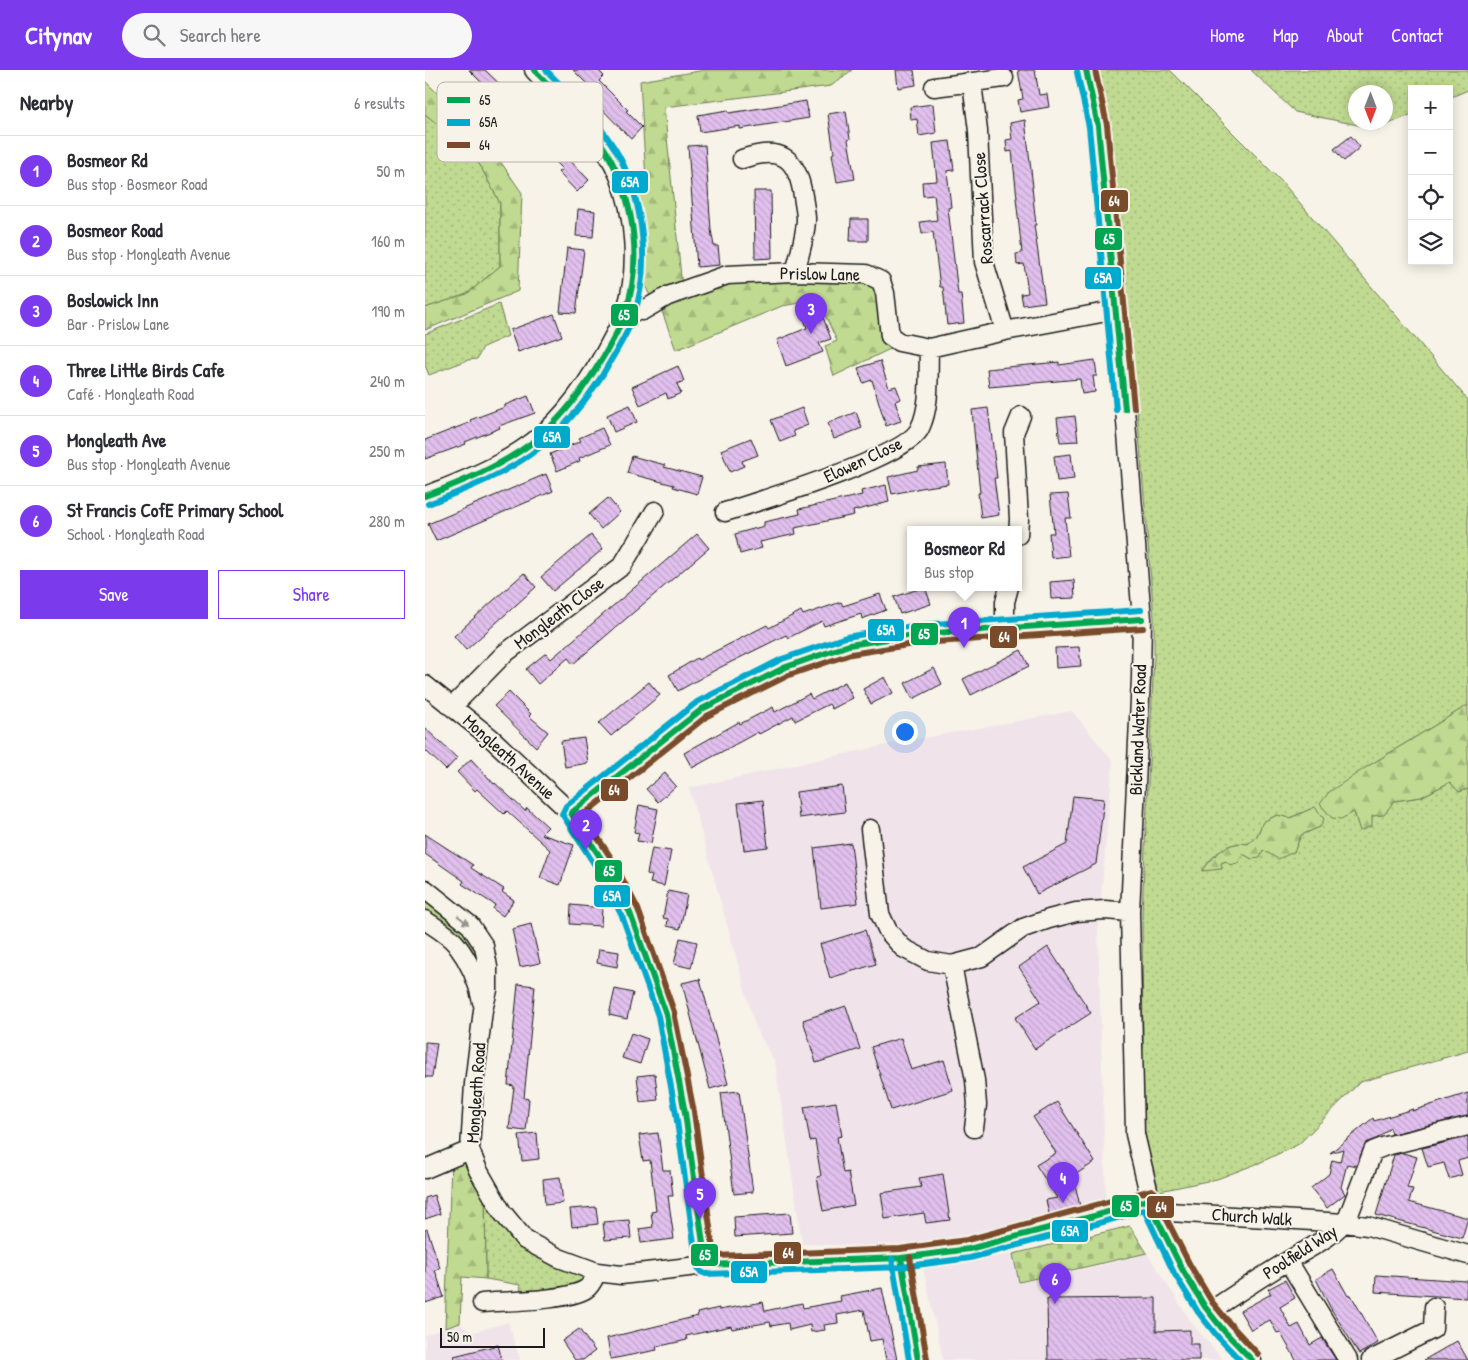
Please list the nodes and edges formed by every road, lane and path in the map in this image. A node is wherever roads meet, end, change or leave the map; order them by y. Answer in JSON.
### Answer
{"nodes":[{"id":1,"x":534,"y":70,"type":"edge"},
{"id":2,"x":1086,"y":70,"type":"edge"},
{"id":3,"x":1004,"y":78,"type":"dead end"},
{"id":4,"x":546,"y":82,"type":"edge"},
{"id":5,"x":972,"y":83,"type":"junction"},
{"id":6,"x":934,"y":87,"type":"dead end"},
{"id":7,"x":603,"y":147,"type":"edge"},
{"id":8,"x":742,"y":159,"type":"dead end"},
{"id":9,"x":795,"y":272,"type":"junction"},
{"id":10,"x":626,"y":310,"type":"junction"},
{"id":11,"x":1117,"y":310,"type":"junction"},
{"id":12,"x":1005,"y":331,"type":"junction"},
{"id":13,"x":929,"y":348,"type":"junction"},
{"id":14,"x":1021,"y":416,"type":"dead end"},
{"id":15,"x":425,"y":496,"type":"edge"},
{"id":16,"x":655,"y":511,"type":"dead end"},
{"id":17,"x":725,"y":512,"type":"dead end"},
{"id":18,"x":1019,"y":526,"type":"edge"},
{"id":19,"x":1008,"y":591,"type":"edge"},
{"id":20,"x":1142,"y":619,"type":"junction"},
{"id":21,"x":1005,"y":628,"type":"junction"},
{"id":22,"x":425,"y":685,"type":"edge"},
{"id":23,"x":452,"y":707,"type":"junction"},
{"id":24,"x":571,"y":813,"type":"junction"},
{"id":25,"x":870,"y":830,"type":"dead end"},
{"id":26,"x":425,"y":889,"type":"edge"},
{"id":27,"x":1130,"y":912,"type":"junction"},
{"id":28,"x":425,"y":920,"type":"edge"},
{"id":29,"x":952,"y":965,"type":"junction"},
{"id":30,"x":483,"y":1010,"type":"junction"},
{"id":31,"x":1468,"y":1126,"type":"edge"},
{"id":32,"x":974,"y":1128,"type":"dead end"},
{"id":33,"x":470,"y":1150,"type":"junction"},
{"id":34,"x":425,"y":1169,"type":"edge"},
{"id":35,"x":1152,"y":1205,"type":"junction"},
{"id":36,"x":1344,"y":1223,"type":"junction"},
{"id":37,"x":1468,"y":1255,"type":"edge"},
{"id":38,"x":901,"y":1258,"type":"junction"},
{"id":39,"x":1288,"y":1260,"type":"junction"},
{"id":40,"x":706,"y":1265,"type":"junction"},
{"id":41,"x":597,"y":1272,"type":"junction"},
{"id":42,"x":482,"y":1303,"type":"dead end"},
{"id":43,"x":1434,"y":1307,"type":"dead end"},
{"id":44,"x":1209,"y":1312,"type":"junction"},
{"id":45,"x":918,"y":1360,"type":"edge"},
{"id":46,"x":1252,"y":1360,"type":"edge"},
{"id":47,"x":1348,"y":1360,"type":"edge"},
{"id":48,"x":1371,"y":1360,"type":"edge"}],
"edges":[{"from":1,"to":4,"type":"street"},
{"from":2,"to":11,"type":"street","name":"Bickland Water Road"},
{"from":3,"to":5,"type":"street"},
{"from":5,"to":6,"type":"street"},
{"from":5,"to":12,"type":"street","name":"Roscarrack Close"},
{"from":7,"to":10,"type":"street"},
{"from":8,"to":9,"type":"street"},
{"from":9,"to":10,"type":"street","name":"Prislow Lane"},
{"from":9,"to":13,"type":"street","name":"Prislow Lane"},
{"from":10,"to":15,"type":"street"},
{"from":11,"to":12,"type":"street","name":"Prislow Lane"},
{"from":11,"to":20,"type":"street","name":"Bickland Water Road"},
{"from":12,"to":13,"type":"street","name":"Prislow Lane"},
{"from":13,"to":17,"type":"street","name":"Elowen Close"},
{"from":14,"to":18,"type":"street"},
{"from":16,"to":23,"type":"street","name":"Mongleath Close"},
{"from":19,"to":21,"type":"street"},
{"from":20,"to":21,"type":"street"},
{"from":20,"to":27,"type":"street","name":"Bickland Water Road"},
{"from":21,"to":24,"type":"street"},
{"from":22,"to":23,"type":"street","name":"Mongleath Avenue"},
{"from":23,"to":24,"type":"street","name":"Mongleath Avenue"},
{"from":24,"to":40,"type":"street","name":"Mongleath Avenue"},
{"from":25,"to":29,"type":"street"},
{"from":26,"to":30,"type":"street","name":"Mongleath Road","one_way":true},
{"from":27,"to":29,"type":"street"},
{"from":27,"to":35,"type":"street","name":"Bickland Water Road"},
{"from":28,"to":30,"type":"street","name":"Mongleath Road"},
{"from":29,"to":32,"type":"street"},
{"from":30,"to":33,"type":"street","name":"Mongleath Road"},
{"from":31,"to":36,"type":"street","name":"Poolfield Way"},
{"from":33,"to":34,"type":"street"},
{"from":33,"to":41,"type":"street","name":"Mongleath Road"},
{"from":35,"to":36,"type":"street","name":"Church Walk"},
{"from":35,"to":38,"type":"street","name":"Mongleath Road"},
{"from":35,"to":44,"type":"street","name":"Bickland Water Road"},
{"from":36,"to":37,"type":"street","name":"Church Walk"},
{"from":36,"to":39,"type":"street","name":"Poolfield Way"},
{"from":38,"to":40,"type":"street","name":"Mongleath Road"},
{"from":38,"to":45,"type":"street"},
{"from":39,"to":44,"type":"street","name":"Poolfield Way"},
{"from":39,"to":47,"type":"street"},
{"from":40,"to":41,"type":"street","name":"Mongleath Road"},
{"from":41,"to":42,"type":"street"},
{"from":43,"to":48,"type":"street"},
{"from":44,"to":46,"type":"street","name":"Bickland Water Road"}]}
